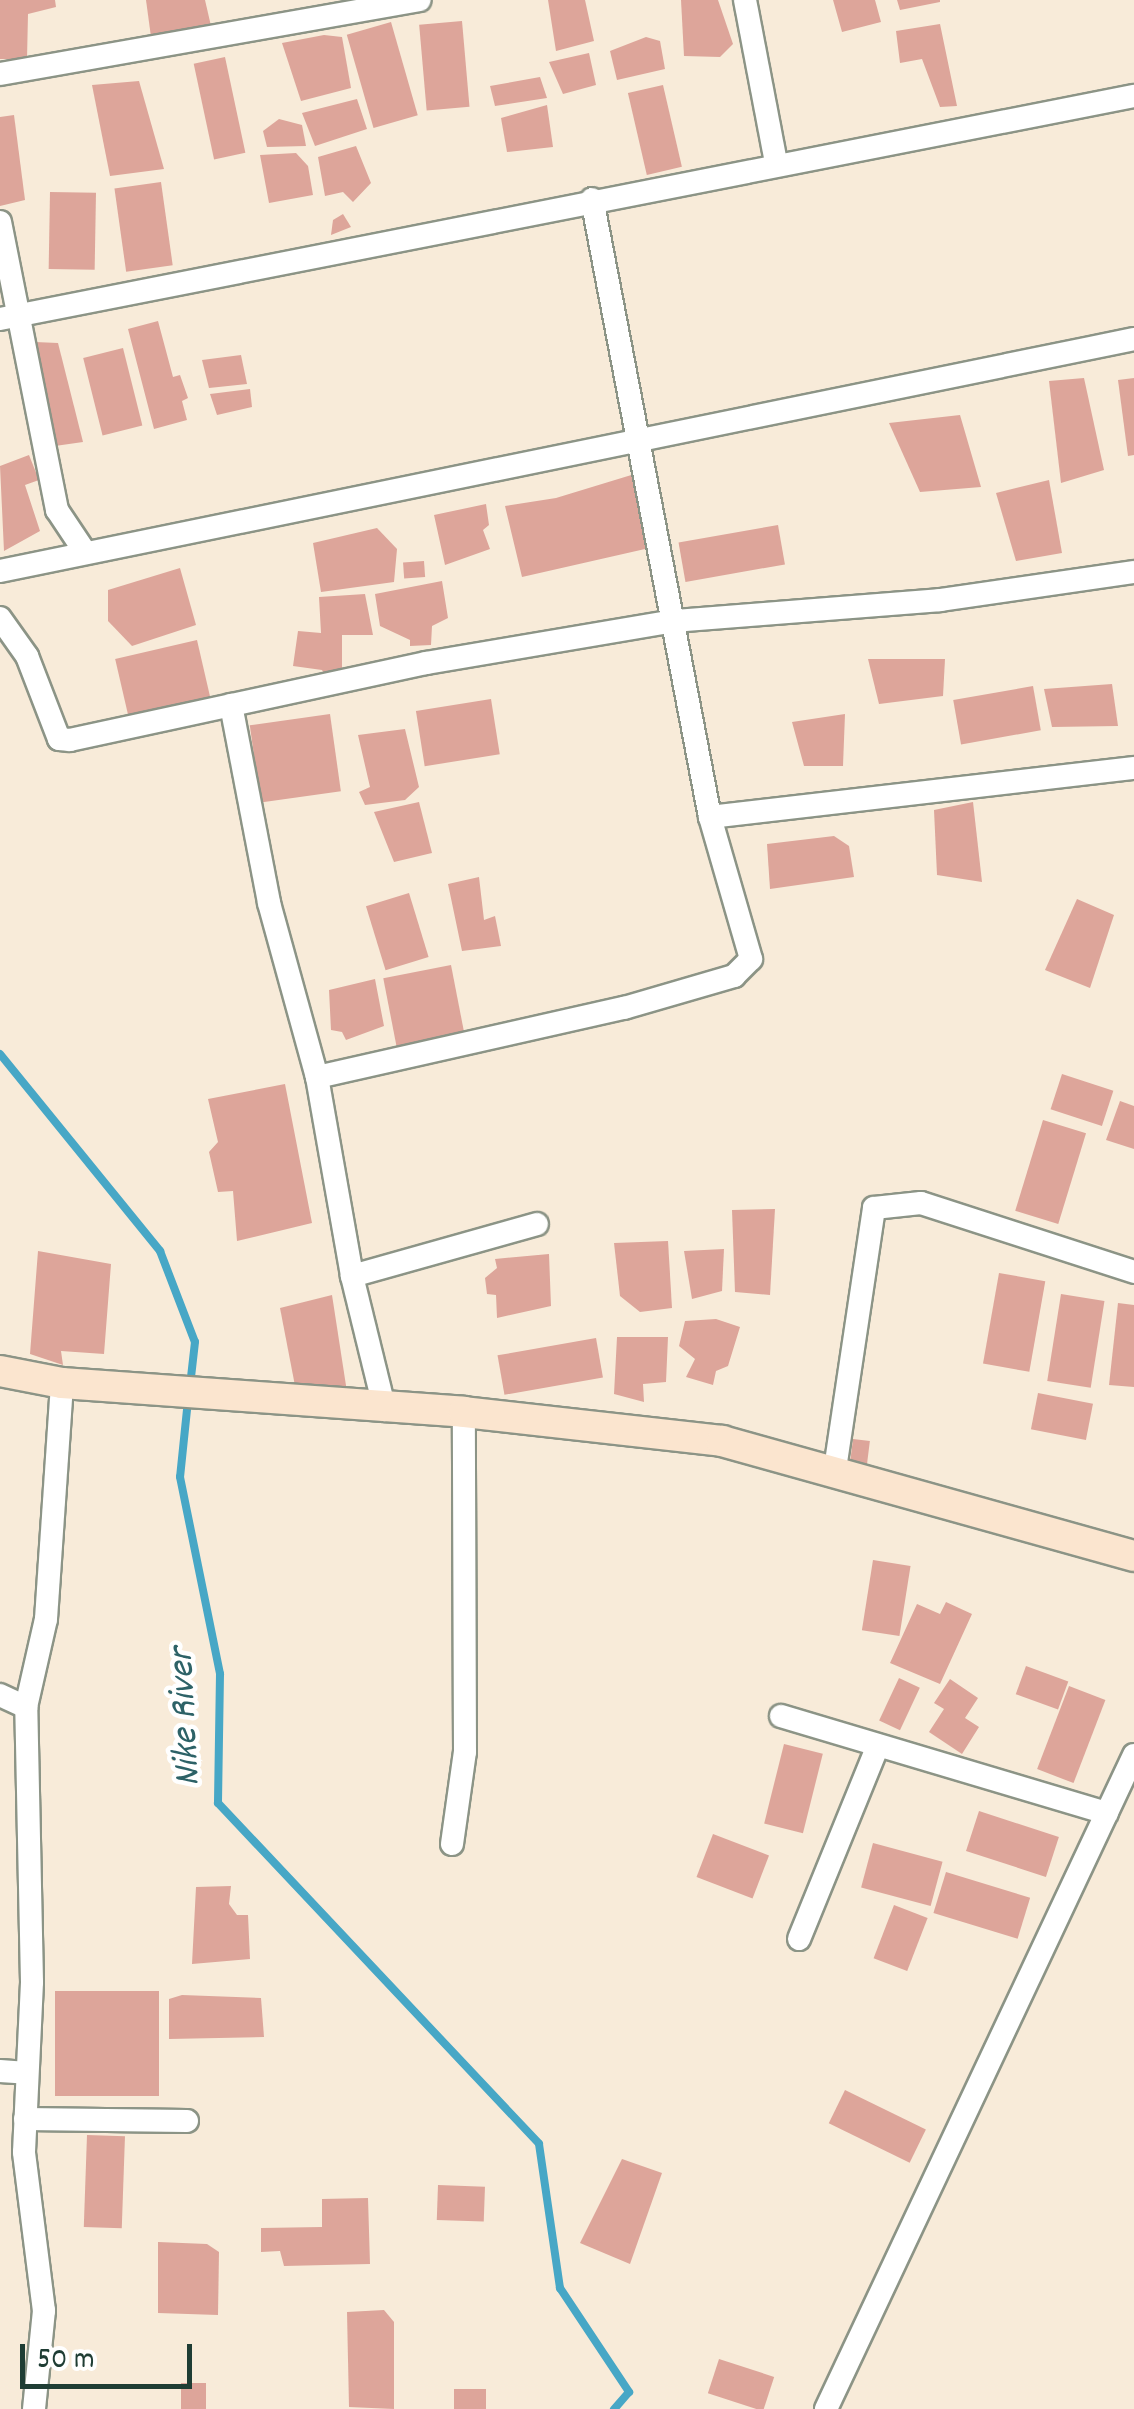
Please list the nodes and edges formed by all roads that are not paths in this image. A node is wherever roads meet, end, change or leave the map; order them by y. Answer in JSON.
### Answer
{"nodes":[{"id":1,"x":420,"y":0,"type":"edge"},
{"id":2,"x":746,"y":0,"type":"edge"},
{"id":3,"x":0,"y":74,"type":"edge"},
{"id":4,"x":1134,"y":96,"type":"edge"},
{"id":5,"x":776,"y":162,"type":"junction"},
{"id":6,"x":592,"y":199,"type":"junction"},
{"id":7,"x":0,"y":222,"type":"edge"},
{"id":8,"x":9,"y":316,"type":"edge"},
{"id":9,"x":1134,"y":339,"type":"edge"},
{"id":10,"x":637,"y":438,"type":"junction"},
{"id":11,"x":83,"y":549,"type":"junction"},
{"id":12,"x":0,"y":571,"type":"edge"},
{"id":13,"x":1134,"y":572,"type":"edge"},
{"id":14,"x":0,"y":618,"type":"edge"},
{"id":15,"x":674,"y":621,"type":"junction"},
{"id":16,"x":231,"y":706,"type":"junction"},
{"id":17,"x":1134,"y":768,"type":"edge"},
{"id":18,"x":710,"y":817,"type":"junction"},
{"id":19,"x":317,"y":1077,"type":"junction"},
{"id":20,"x":538,"y":1224,"type":"dead end"},
{"id":21,"x":1134,"y":1272,"type":"edge"},
{"id":22,"x":352,"y":1276,"type":"junction"},
{"id":23,"x":0,"y":1371,"type":"edge"},
{"id":24,"x":62,"y":1382,"type":"junction"},
{"id":25,"x":385,"y":1410,"type":"junction"},
{"id":26,"x":464,"y":1412,"type":"junction"},
{"id":27,"x":835,"y":1470,"type":"junction"},
{"id":28,"x":1134,"y":1556,"type":"edge"},
{"id":29,"x":0,"y":1695,"type":"edge"},
{"id":30,"x":26,"y":1707,"type":"junction"},
{"id":31,"x":781,"y":1716,"type":"dead end"},
{"id":32,"x":878,"y":1745,"type":"junction"},
{"id":33,"x":1134,"y":1755,"type":"edge"},
{"id":34,"x":1107,"y":1813,"type":"junction"},
{"id":35,"x":452,"y":1844,"type":"dead end"},
{"id":36,"x":799,"y":1939,"type":"dead end"},
{"id":37,"x":0,"y":2070,"type":"edge"},
{"id":38,"x":26,"y":2073,"type":"junction"},
{"id":39,"x":25,"y":2119,"type":"junction"},
{"id":40,"x":187,"y":2121,"type":"dead end"},
{"id":41,"x":34,"y":2409,"type":"edge"},
{"id":42,"x":826,"y":2409,"type":"edge"}],
"edges":[{"from":1,"to":3,"type":"street"},
{"from":2,"to":5,"type":"street"},
{"from":4,"to":5,"type":"street"},
{"from":5,"to":6,"type":"street"},
{"from":6,"to":8,"type":"street"},
{"from":6,"to":10,"type":"street"},
{"from":7,"to":8,"type":"street"},
{"from":8,"to":11,"type":"street"},
{"from":9,"to":10,"type":"street"},
{"from":10,"to":11,"type":"street"},
{"from":10,"to":15,"type":"street"},
{"from":11,"to":12,"type":"street"},
{"from":13,"to":15,"type":"street"},
{"from":14,"to":16,"type":"street"},
{"from":15,"to":16,"type":"street"},
{"from":15,"to":18,"type":"street"},
{"from":16,"to":19,"type":"street"},
{"from":17,"to":18,"type":"street"},
{"from":18,"to":19,"type":"street"},
{"from":19,"to":22,"type":"street"},
{"from":20,"to":22,"type":"street"},
{"from":21,"to":27,"type":"street"},
{"from":22,"to":25,"type":"street"},
{"from":23,"to":24,"type":"main road"},
{"from":24,"to":25,"type":"main road"},
{"from":24,"to":30,"type":"street"},
{"from":25,"to":26,"type":"main road"},
{"from":26,"to":27,"type":"main road"},
{"from":26,"to":35,"type":"street"},
{"from":27,"to":28,"type":"main road"},
{"from":29,"to":30,"type":"street"},
{"from":30,"to":38,"type":"street"},
{"from":31,"to":32,"type":"street"},
{"from":32,"to":34,"type":"street"},
{"from":32,"to":36,"type":"street"},
{"from":33,"to":34,"type":"street"},
{"from":34,"to":42,"type":"street"},
{"from":37,"to":38,"type":"street"},
{"from":38,"to":39,"type":"street"},
{"from":39,"to":40,"type":"street"},
{"from":39,"to":41,"type":"street"}]}
